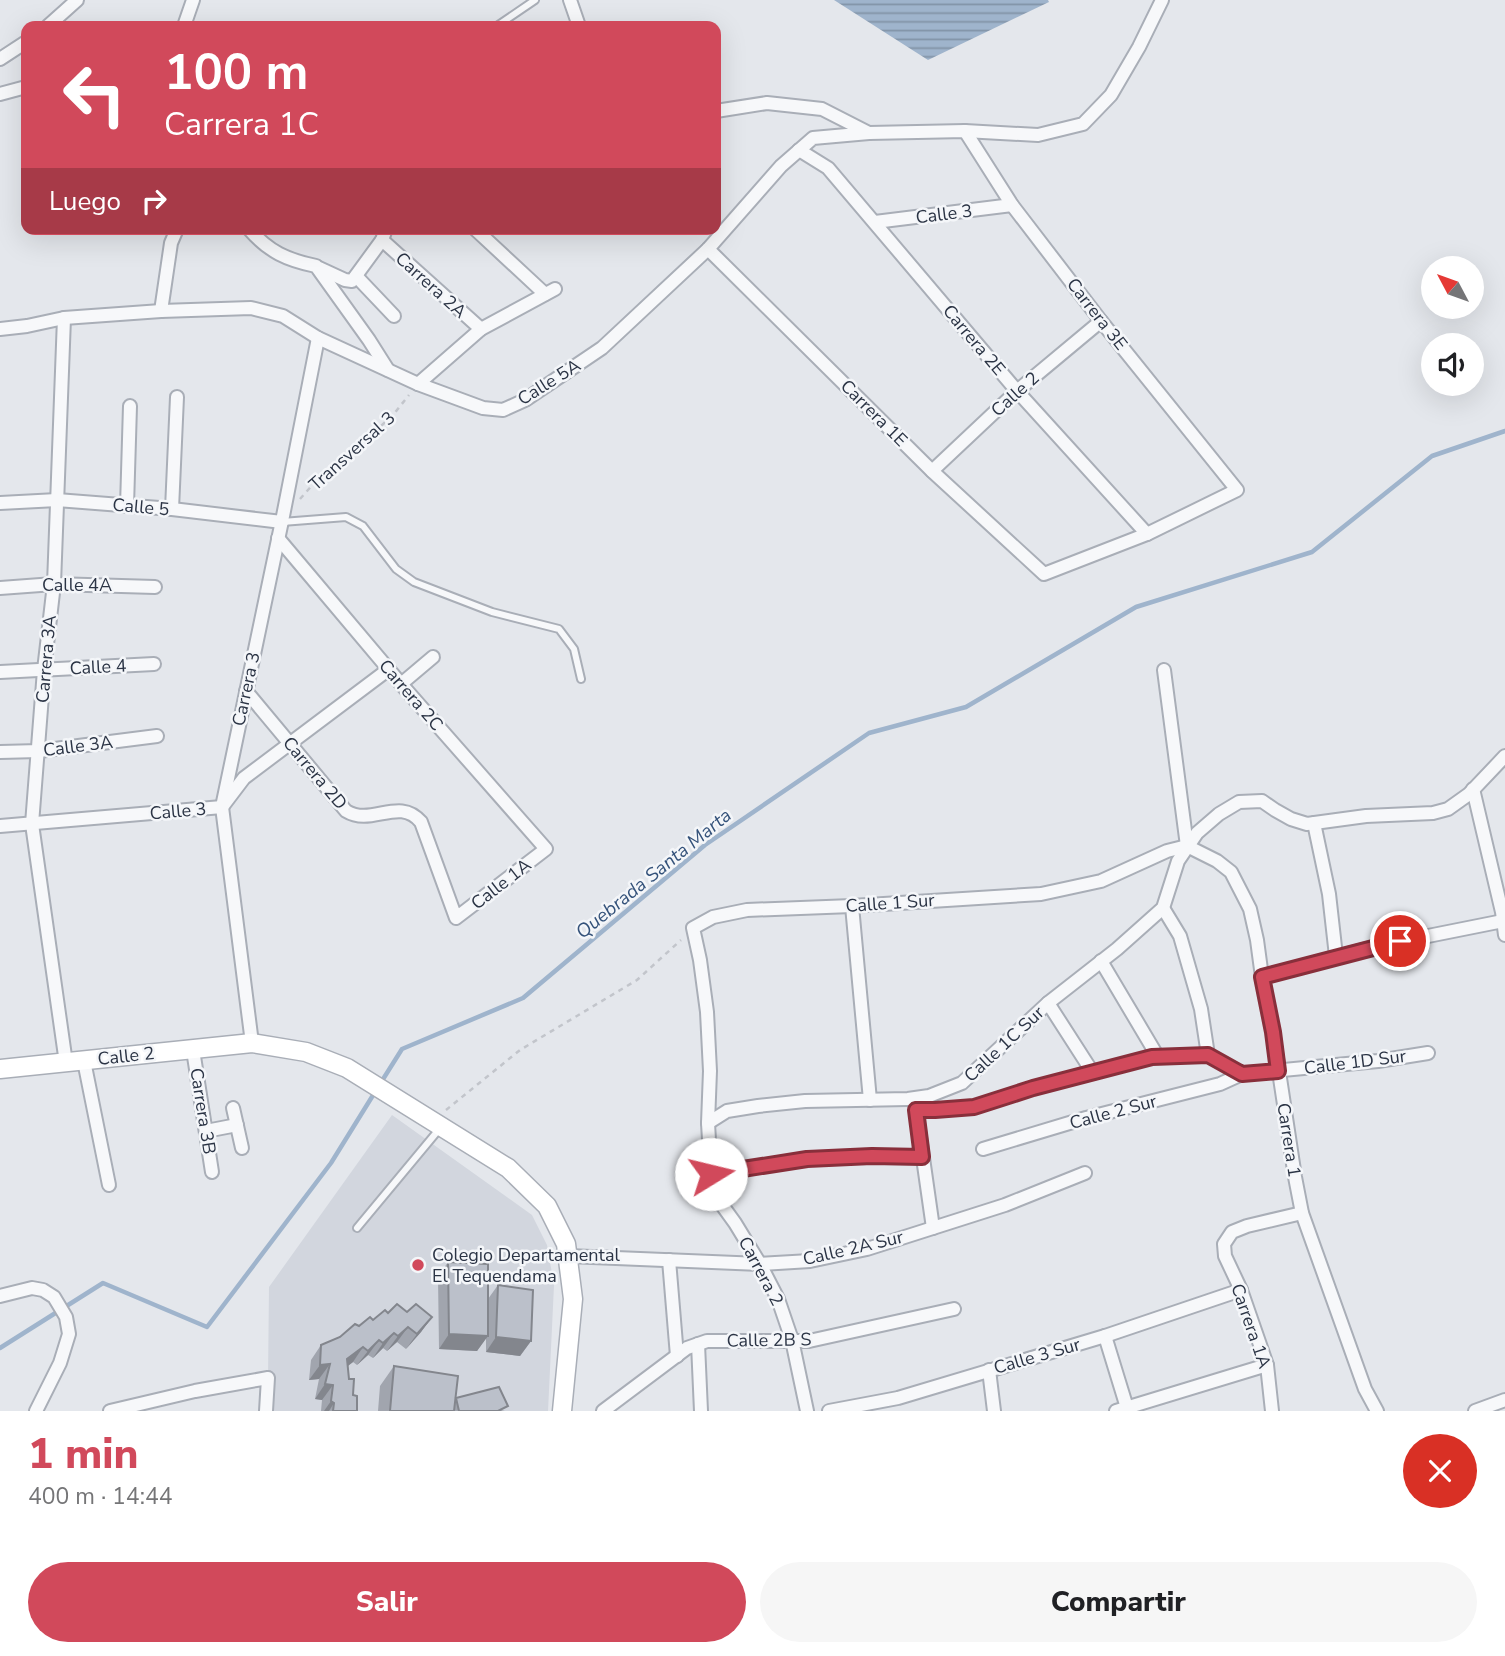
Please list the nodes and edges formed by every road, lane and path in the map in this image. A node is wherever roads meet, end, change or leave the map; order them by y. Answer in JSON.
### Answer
{"nodes":[{"id":1,"x":77,"y":0,"type":"edge"},
{"id":2,"x":193,"y":0,"type":"edge"},
{"id":3,"x":535,"y":0,"type":"edge"},
{"id":4,"x":570,"y":0,"type":"edge"},
{"id":5,"x":1162,"y":0,"type":"edge"},
{"id":6,"x":54,"y":21,"type":"edge"},
{"id":7,"x":186,"y":21,"type":"edge"},
{"id":8,"x":504,"y":21,"type":"edge"},
{"id":9,"x":577,"y":21,"type":"edge"},
{"id":10,"x":21,"y":45,"type":"edge"},
{"id":11,"x":0,"y":59,"type":"edge"},
{"id":12,"x":21,"y":88,"type":"edge"},
{"id":13,"x":0,"y":94,"type":"edge"},
{"id":14,"x":721,"y":110,"type":"edge"},
{"id":15,"x":965,"y":131,"type":"junction"},
{"id":16,"x":869,"y":133,"type":"junction"},
{"id":17,"x":799,"y":150,"type":"junction"},
{"id":18,"x":1012,"y":205,"type":"junction"},
{"id":19,"x":875,"y":222,"type":"junction"},
{"id":20,"x":721,"y":233,"type":"edge"},
{"id":21,"x":174,"y":235,"type":"edge"},
{"id":22,"x":255,"y":235,"type":"edge"},
{"id":23,"x":384,"y":235,"type":"edge"},
{"id":24,"x":482,"y":235,"type":"edge"},
{"id":25,"x":720,"y":235,"type":"edge"},
{"id":26,"x":708,"y":248,"type":"junction"},
{"id":27,"x":316,"y":266,"type":"junction"},
{"id":28,"x":356,"y":276,"type":"junction"},
{"id":29,"x":161,"y":311,"type":"junction"},
{"id":30,"x":394,"y":316,"type":"dead end"},
{"id":31,"x":64,"y":318,"type":"junction"},
{"id":32,"x":1101,"y":321,"type":"junction"},
{"id":33,"x":0,"y":329,"type":"edge"},
{"id":34,"x":481,"y":329,"type":"junction"},
{"id":35,"x":317,"y":338,"type":"junction"},
{"id":36,"x":388,"y":370,"type":"junction"},
{"id":37,"x":418,"y":384,"type":"junction"},
{"id":38,"x":1017,"y":391,"type":"junction"},
{"id":39,"x":177,"y":397,"type":"dead end"},
{"id":40,"x":130,"y":406,"type":"dead end"},
{"id":41,"x":932,"y":471,"type":"junction"},
{"id":42,"x":57,"y":500,"type":"junction"},
{"id":43,"x":0,"y":503,"type":"edge"},
{"id":44,"x":127,"y":506,"type":"junction"},
{"id":45,"x":172,"y":509,"type":"junction"},
{"id":46,"x":282,"y":519,"type":"junction"},
{"id":47,"x":1147,"y":534,"type":"junction"},
{"id":48,"x":278,"y":538,"type":"junction"},
{"id":49,"x":54,"y":584,"type":"junction"},
{"id":50,"x":0,"y":587,"type":"edge"},
{"id":51,"x":155,"y":587,"type":"dead end"},
{"id":52,"x":433,"y":657,"type":"dead end"},
{"id":53,"x":154,"y":664,"type":"dead end"},
{"id":54,"x":389,"y":669,"type":"junction"},
{"id":55,"x":44,"y":670,"type":"junction"},
{"id":56,"x":1164,"y":670,"type":"dead end"},
{"id":57,"x":0,"y":672,"type":"edge"},
{"id":58,"x":581,"y":679,"type":"dead end"},
{"id":59,"x":401,"y":684,"type":"junction"},
{"id":60,"x":246,"y":691,"type":"junction"},
{"id":61,"x":157,"y":736,"type":"dead end"},
{"id":62,"x":290,"y":744,"type":"junction"},
{"id":63,"x":39,"y":751,"type":"junction"},
{"id":64,"x":0,"y":752,"type":"edge"},
{"id":65,"x":1505,"y":756,"type":"edge"},
{"id":66,"x":1473,"y":789,"type":"junction"},
{"id":67,"x":222,"y":807,"type":"junction"},
{"id":68,"x":1314,"y":823,"type":"junction"},
{"id":69,"x":32,"y":824,"type":"junction"},
{"id":70,"x":0,"y":826,"type":"edge"},
{"id":71,"x":1187,"y":846,"type":"junction"},
{"id":72,"x":546,"y":849,"type":"joint"},
{"id":73,"x":852,"y":906,"type":"junction"},
{"id":74,"x":1163,"y":908,"type":"junction"},
{"id":75,"x":456,"y":918,"type":"joint"},
{"id":76,"x":1503,"y":921,"type":"edge"},
{"id":77,"x":693,"y":928,"type":"junction"},
{"id":78,"x":1505,"y":935,"type":"edge"},
{"id":79,"x":1336,"y":956,"type":"junction"},
{"id":80,"x":1101,"y":961,"type":"junction"},
{"id":81,"x":1262,"y":977,"type":"junction"},
{"id":82,"x":1048,"y":1003,"type":"junction"},
{"id":83,"x":252,"y":1043,"type":"junction"},
{"id":84,"x":193,"y":1049,"type":"junction"},
{"id":85,"x":1428,"y":1053,"type":"dead end"},
{"id":86,"x":1208,"y":1055,"type":"junction"},
{"id":87,"x":1158,"y":1057,"type":"junction"},
{"id":88,"x":75,"y":1062,"type":"junction"},
{"id":89,"x":0,"y":1069,"type":"edge"},
{"id":90,"x":1278,"y":1071,"type":"junction"},
{"id":91,"x":1093,"y":1073,"type":"junction"},
{"id":92,"x":1242,"y":1074,"type":"junction"},
{"id":93,"x":870,"y":1100,"type":"junction"},
{"id":94,"x":916,"y":1104,"type":"junction"},
{"id":95,"x":233,"y":1108,"type":"dead end"},
{"id":96,"x":437,"y":1123,"type":"junction"},
{"id":97,"x":708,"y":1123,"type":"junction"},
{"id":98,"x":237,"y":1125,"type":"junction"},
{"id":99,"x":206,"y":1131,"type":"junction"},
{"id":100,"x":242,"y":1148,"type":"dead end"},
{"id":101,"x":983,"y":1149,"type":"dead end"},
{"id":102,"x":922,"y":1157,"type":"junction"},
{"id":103,"x":212,"y":1172,"type":"dead end"},
{"id":104,"x":1085,"y":1173,"type":"dead end"},
{"id":105,"x":711,"y":1174,"type":"junction"},
{"id":106,"x":109,"y":1185,"type":"dead end"},
{"id":107,"x":1302,"y":1213,"type":"junction"},
{"id":108,"x":357,"y":1228,"type":"dead end"},
{"id":109,"x":933,"y":1228,"type":"junction"},
{"id":110,"x":568,"y":1256,"type":"junction"},
{"id":111,"x":669,"y":1260,"type":"junction"},
{"id":112,"x":760,"y":1264,"type":"junction"},
{"id":113,"x":1241,"y":1290,"type":"junction"},
{"id":114,"x":0,"y":1296,"type":"edge"},
{"id":115,"x":954,"y":1309,"type":"dead end"},
{"id":116,"x":1105,"y":1336,"type":"junction"},
{"id":117,"x":792,"y":1340,"type":"junction"},
{"id":118,"x":698,"y":1344,"type":"junction"},
{"id":119,"x":677,"y":1356,"type":"junction"},
{"id":120,"x":1267,"y":1365,"type":"junction"},
{"id":121,"x":989,"y":1370,"type":"junction"},
{"id":122,"x":1505,"y":1401,"type":"edge"},
{"id":123,"x":1124,"y":1410,"type":"edge"},
{"id":124,"x":36,"y":1411,"type":"edge"},
{"id":125,"x":110,"y":1411,"type":"edge"},
{"id":126,"x":265,"y":1411,"type":"edge"},
{"id":127,"x":562,"y":1411,"type":"edge"},
{"id":128,"x":603,"y":1411,"type":"edge"},
{"id":129,"x":701,"y":1411,"type":"edge"},
{"id":130,"x":807,"y":1411,"type":"edge"},
{"id":131,"x":829,"y":1411,"type":"edge"},
{"id":132,"x":994,"y":1411,"type":"edge"},
{"id":133,"x":1272,"y":1411,"type":"edge"},
{"id":134,"x":1377,"y":1411,"type":"edge"},
{"id":135,"x":1475,"y":1411,"type":"edge"}],
"edges":[{"from":1,"to":6,"type":"street"},
{"from":2,"to":7,"type":"street"},
{"from":3,"to":8,"type":"lane"},
{"from":4,"to":9,"type":"street"},
{"from":5,"to":15,"type":"street","name":"Calle 5A"},
{"from":10,"to":11,"type":"street"},
{"from":12,"to":13,"type":"street"},
{"from":14,"to":16,"type":"street"},
{"from":15,"to":16,"type":"street","name":"Calle 5A"},
{"from":15,"to":18,"type":"street","name":"Carrera 3E"},
{"from":16,"to":17,"type":"street","name":"Calle 5A"},
{"from":17,"to":19,"type":"street","name":"Carrera 2E"},
{"from":17,"to":20,"type":"street","name":"Calle 5A"},
{"from":18,"to":19,"type":"street","name":"Calle 3"},
{"from":18,"to":32,"type":"street","name":"Carrera 3E"},
{"from":19,"to":38,"type":"street","name":"Carrera 2E"},
{"from":21,"to":29,"type":"street"},
{"from":22,"to":27,"type":"street"},
{"from":23,"to":28,"type":"street"},
{"from":23,"to":34,"type":"street","name":"Carrera 2A"},
{"from":24,"to":34,"type":"street"},
{"from":25,"to":26,"type":"street","name":"Calle 5A"},
{"from":26,"to":37,"type":"street","name":"Calle 5A"},
{"from":26,"to":41,"type":"street","name":"Carrera 1E"},
{"from":27,"to":28,"type":"street"},
{"from":27,"to":36,"type":"street"},
{"from":28,"to":30,"type":"street"},
{"from":29,"to":31,"type":"street","name":"Calle 5A"},
{"from":29,"to":35,"type":"street","name":"Calle 5A"},
{"from":31,"to":33,"type":"street"},
{"from":31,"to":42,"type":"street","name":"Carrera 3A"},
{"from":32,"to":38,"type":"street","name":"Calle 2"},
{"from":32,"to":47,"type":"street","name":"Carrera 3E"},
{"from":34,"to":37,"type":"street"},
{"from":35,"to":36,"type":"street","name":"Calle 5A"},
{"from":35,"to":46,"type":"street","name":"Carrera 3"},
{"from":36,"to":37,"type":"street","name":"Calle 5A"},
{"from":37,"to":46,"type":"path","name":"Transversal 3"},
{"from":38,"to":41,"type":"street","name":"Calle 2"},
{"from":38,"to":47,"type":"street","name":"Carrera 2E"},
{"from":39,"to":45,"type":"street"},
{"from":40,"to":44,"type":"street"},
{"from":41,"to":47,"type":"street","name":"Carrera 1E"},
{"from":42,"to":43,"type":"street","name":"Calle 5"},
{"from":42,"to":44,"type":"street","name":"Calle 5"},
{"from":42,"to":49,"type":"street","name":"Carrera 3A"},
{"from":44,"to":45,"type":"street","name":"Calle 5"},
{"from":45,"to":46,"type":"street","name":"Calle 5"},
{"from":46,"to":48,"type":"street","name":"Carrera 3"},
{"from":46,"to":58,"type":"lane"},
{"from":48,"to":54,"type":"street","name":"Carrera 2C"},
{"from":48,"to":60,"type":"street","name":"Carrera 3"},
{"from":49,"to":50,"type":"street","name":"Calle 4A"},
{"from":49,"to":51,"type":"street","name":"Calle 4A"},
{"from":49,"to":55,"type":"street","name":"Carrera 3A"},
{"from":52,"to":59,"type":"street"},
{"from":53,"to":55,"type":"street","name":"Calle 4"},
{"from":54,"to":59,"type":"street","name":"Carrera 2C"},
{"from":54,"to":62,"type":"street","name":"Calle 3"},
{"from":55,"to":57,"type":"street","name":"Calle 4"},
{"from":55,"to":63,"type":"street","name":"Carrera 3A"},
{"from":56,"to":71,"type":"street"},
{"from":59,"to":72,"type":"street","name":"Carrera 2C"},
{"from":60,"to":62,"type":"street","name":"Carrera 2D"},
{"from":60,"to":67,"type":"street","name":"Carrera 3"},
{"from":61,"to":63,"type":"street","name":"Calle 3A"},
{"from":62,"to":67,"type":"street","name":"Calle 3"},
{"from":62,"to":75,"type":"street","name":"Carrera 2D"},
{"from":63,"to":64,"type":"street","name":"Calle 3A"},
{"from":63,"to":69,"type":"street","name":"Carrera 3A"},
{"from":65,"to":66,"type":"street"},
{"from":66,"to":68,"type":"street"},
{"from":66,"to":76,"type":"street"},
{"from":67,"to":69,"type":"street","name":"Calle 3"},
{"from":67,"to":83,"type":"street","name":"Carrera 3"},
{"from":68,"to":71,"type":"street"},
{"from":68,"to":79,"type":"street"},
{"from":69,"to":70,"type":"street","name":"Calle 3"},
{"from":69,"to":88,"type":"street","name":"Carrera 3A"},
{"from":71,"to":73,"type":"street","name":"Calle 1 Sur"},
{"from":71,"to":74,"type":"street"},
{"from":71,"to":81,"type":"street","name":"Carrera 1"},
{"from":72,"to":75,"type":"street","name":"Calle 1A"},
{"from":73,"to":77,"type":"street","name":"Calle 1 Sur"},
{"from":73,"to":93,"type":"street"},
{"from":74,"to":80,"type":"street","name":"Calle 1C Sur"},
{"from":74,"to":86,"type":"street"},
{"from":76,"to":78,"type":"street"},
{"from":76,"to":79,"type":"street"},
{"from":77,"to":96,"type":"path"},
{"from":77,"to":97,"type":"street","name":"Carrera 2"},
{"from":79,"to":81,"type":"street"},
{"from":80,"to":82,"type":"street","name":"Calle 1C Sur"},
{"from":80,"to":87,"type":"street"},
{"from":81,"to":90,"type":"street","name":"Carrera 1"},
{"from":82,"to":91,"type":"street"},
{"from":82,"to":94,"type":"street","name":"Calle 1C Sur"},
{"from":83,"to":84,"type":"main road","name":"Calle 2"},
{"from":83,"to":96,"type":"main road","name":"Calle 2"},
{"from":84,"to":88,"type":"main road","name":"Calle 2"},
{"from":84,"to":99,"type":"street","name":"Carrera 3B"},
{"from":85,"to":90,"type":"street","name":"Calle 1D Sur"},
{"from":86,"to":87,"type":"street"},
{"from":86,"to":92,"type":"street"},
{"from":87,"to":91,"type":"street"},
{"from":88,"to":89,"type":"main road","name":"Calle 2"},
{"from":88,"to":106,"type":"street","name":"Carrera 3A"},
{"from":90,"to":92,"type":"street","name":"Calle 1D Sur"},
{"from":90,"to":107,"type":"street","name":"Carrera 1"},
{"from":91,"to":94,"type":"street"},
{"from":92,"to":101,"type":"street","name":"Calle 2 Sur"},
{"from":93,"to":94,"type":"street","name":"Calle 1C Sur"},
{"from":93,"to":97,"type":"street","name":"Calle 1C Sur"},
{"from":94,"to":102,"type":"street"},
{"from":95,"to":98,"type":"street"},
{"from":96,"to":108,"type":"lane"},
{"from":96,"to":110,"type":"main road","name":"Calle 2"},
{"from":97,"to":105,"type":"street","name":"Carrera 2"},
{"from":98,"to":99,"type":"street"},
{"from":98,"to":100,"type":"street"},
{"from":99,"to":103,"type":"street","name":"Carrera 3B"},
{"from":102,"to":105,"type":"street"},
{"from":102,"to":109,"type":"street"},
{"from":104,"to":109,"type":"street","name":"Calle 2A Sur"},
{"from":105,"to":112,"type":"street","name":"Carrera 2"},
{"from":107,"to":113,"type":"street","name":"Carrera 1A"},
{"from":107,"to":134,"type":"street","name":"Carrera 1"},
{"from":109,"to":112,"type":"street","name":"Calle 2A Sur"},
{"from":110,"to":111,"type":"street","name":"Calle 2A Sur"},
{"from":110,"to":127,"type":"main road","name":"Calle 2"},
{"from":111,"to":112,"type":"street","name":"Calle 2A Sur"},
{"from":111,"to":119,"type":"street"},
{"from":112,"to":117,"type":"street","name":"Carrera 2"},
{"from":113,"to":116,"type":"street","name":"Calle 3 Sur"},
{"from":113,"to":120,"type":"street","name":"Carrera 1A"},
{"from":114,"to":124,"type":"street"},
{"from":115,"to":117,"type":"street","name":"Calle 2B S"},
{"from":116,"to":121,"type":"street","name":"Calle 3 Sur"},
{"from":116,"to":123,"type":"street"},
{"from":117,"to":118,"type":"street","name":"Calle 2B S"},
{"from":117,"to":130,"type":"street","name":"Carrera 2"},
{"from":118,"to":119,"type":"street","name":"Calle 2B S"},
{"from":118,"to":129,"type":"street"},
{"from":119,"to":128,"type":"street","name":"Calle 2B S"},
{"from":120,"to":123,"type":"street"},
{"from":120,"to":133,"type":"street","name":"Carrera 1A"},
{"from":121,"to":131,"type":"street","name":"Calle 3 Sur"},
{"from":121,"to":132,"type":"street"},
{"from":122,"to":135,"type":"street"},
{"from":125,"to":126,"type":"street"}]}
